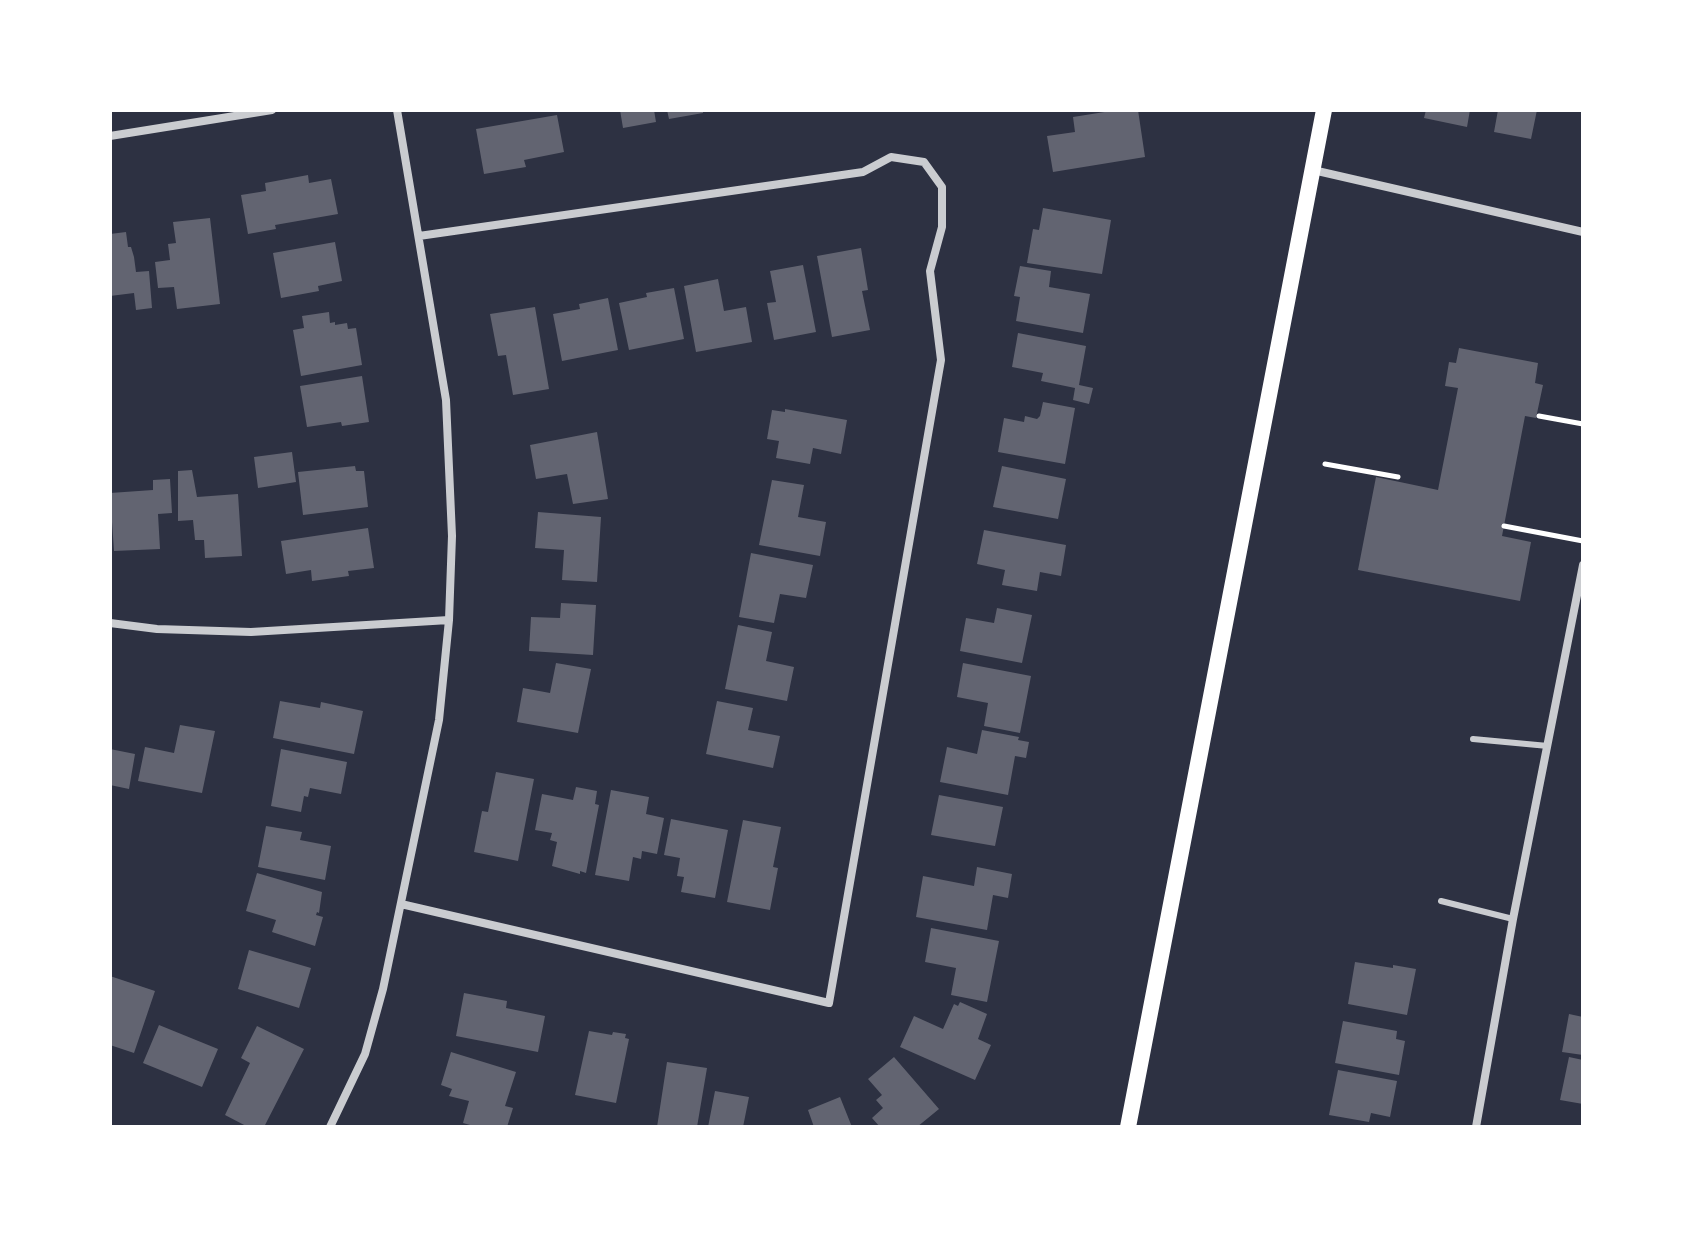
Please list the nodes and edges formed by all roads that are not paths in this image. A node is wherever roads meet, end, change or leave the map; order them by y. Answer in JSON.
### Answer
{"nodes":[{"id":1,"x":272,"y":110,"type":"edge"},
{"id":2,"x":397,"y":110,"type":"edge"},
{"id":3,"x":1324,"y":110,"type":"edge"},
{"id":4,"x":110,"y":136,"type":"edge"},
{"id":5,"x":1313,"y":170,"type":"junction"},
{"id":6,"x":1583,"y":232,"type":"edge"},
{"id":7,"x":419,"y":236,"type":"junction"},
{"id":8,"x":1583,"y":565,"type":"edge"},
{"id":9,"x":449,"y":620,"type":"junction"},
{"id":10,"x":110,"y":623,"type":"edge"},
{"id":11,"x":1473,"y":739,"type":"dead end"},
{"id":12,"x":1548,"y":746,"type":"junction"},
{"id":13,"x":1441,"y":901,"type":"dead end"},
{"id":14,"x":401,"y":904,"type":"junction"},
{"id":15,"x":1513,"y":919,"type":"junction"},
{"id":16,"x":330,"y":1127,"type":"edge"},
{"id":17,"x":1128,"y":1127,"type":"edge"},
{"id":18,"x":1476,"y":1127,"type":"edge"}],
"edges":[{"from":1,"to":4,"type":"street"},
{"from":2,"to":7,"type":"street"},
{"from":3,"to":5,"type":"main road"},
{"from":5,"to":6,"type":"street"},
{"from":5,"to":17,"type":"main road"},
{"from":7,"to":9,"type":"street"},
{"from":7,"to":14,"type":"street"},
{"from":8,"to":12,"type":"street"},
{"from":9,"to":10,"type":"street"},
{"from":9,"to":14,"type":"street"},
{"from":11,"to":12,"type":"lane"},
{"from":12,"to":15,"type":"street"},
{"from":13,"to":15,"type":"lane"},
{"from":14,"to":16,"type":"street"},
{"from":15,"to":18,"type":"street"}]}
